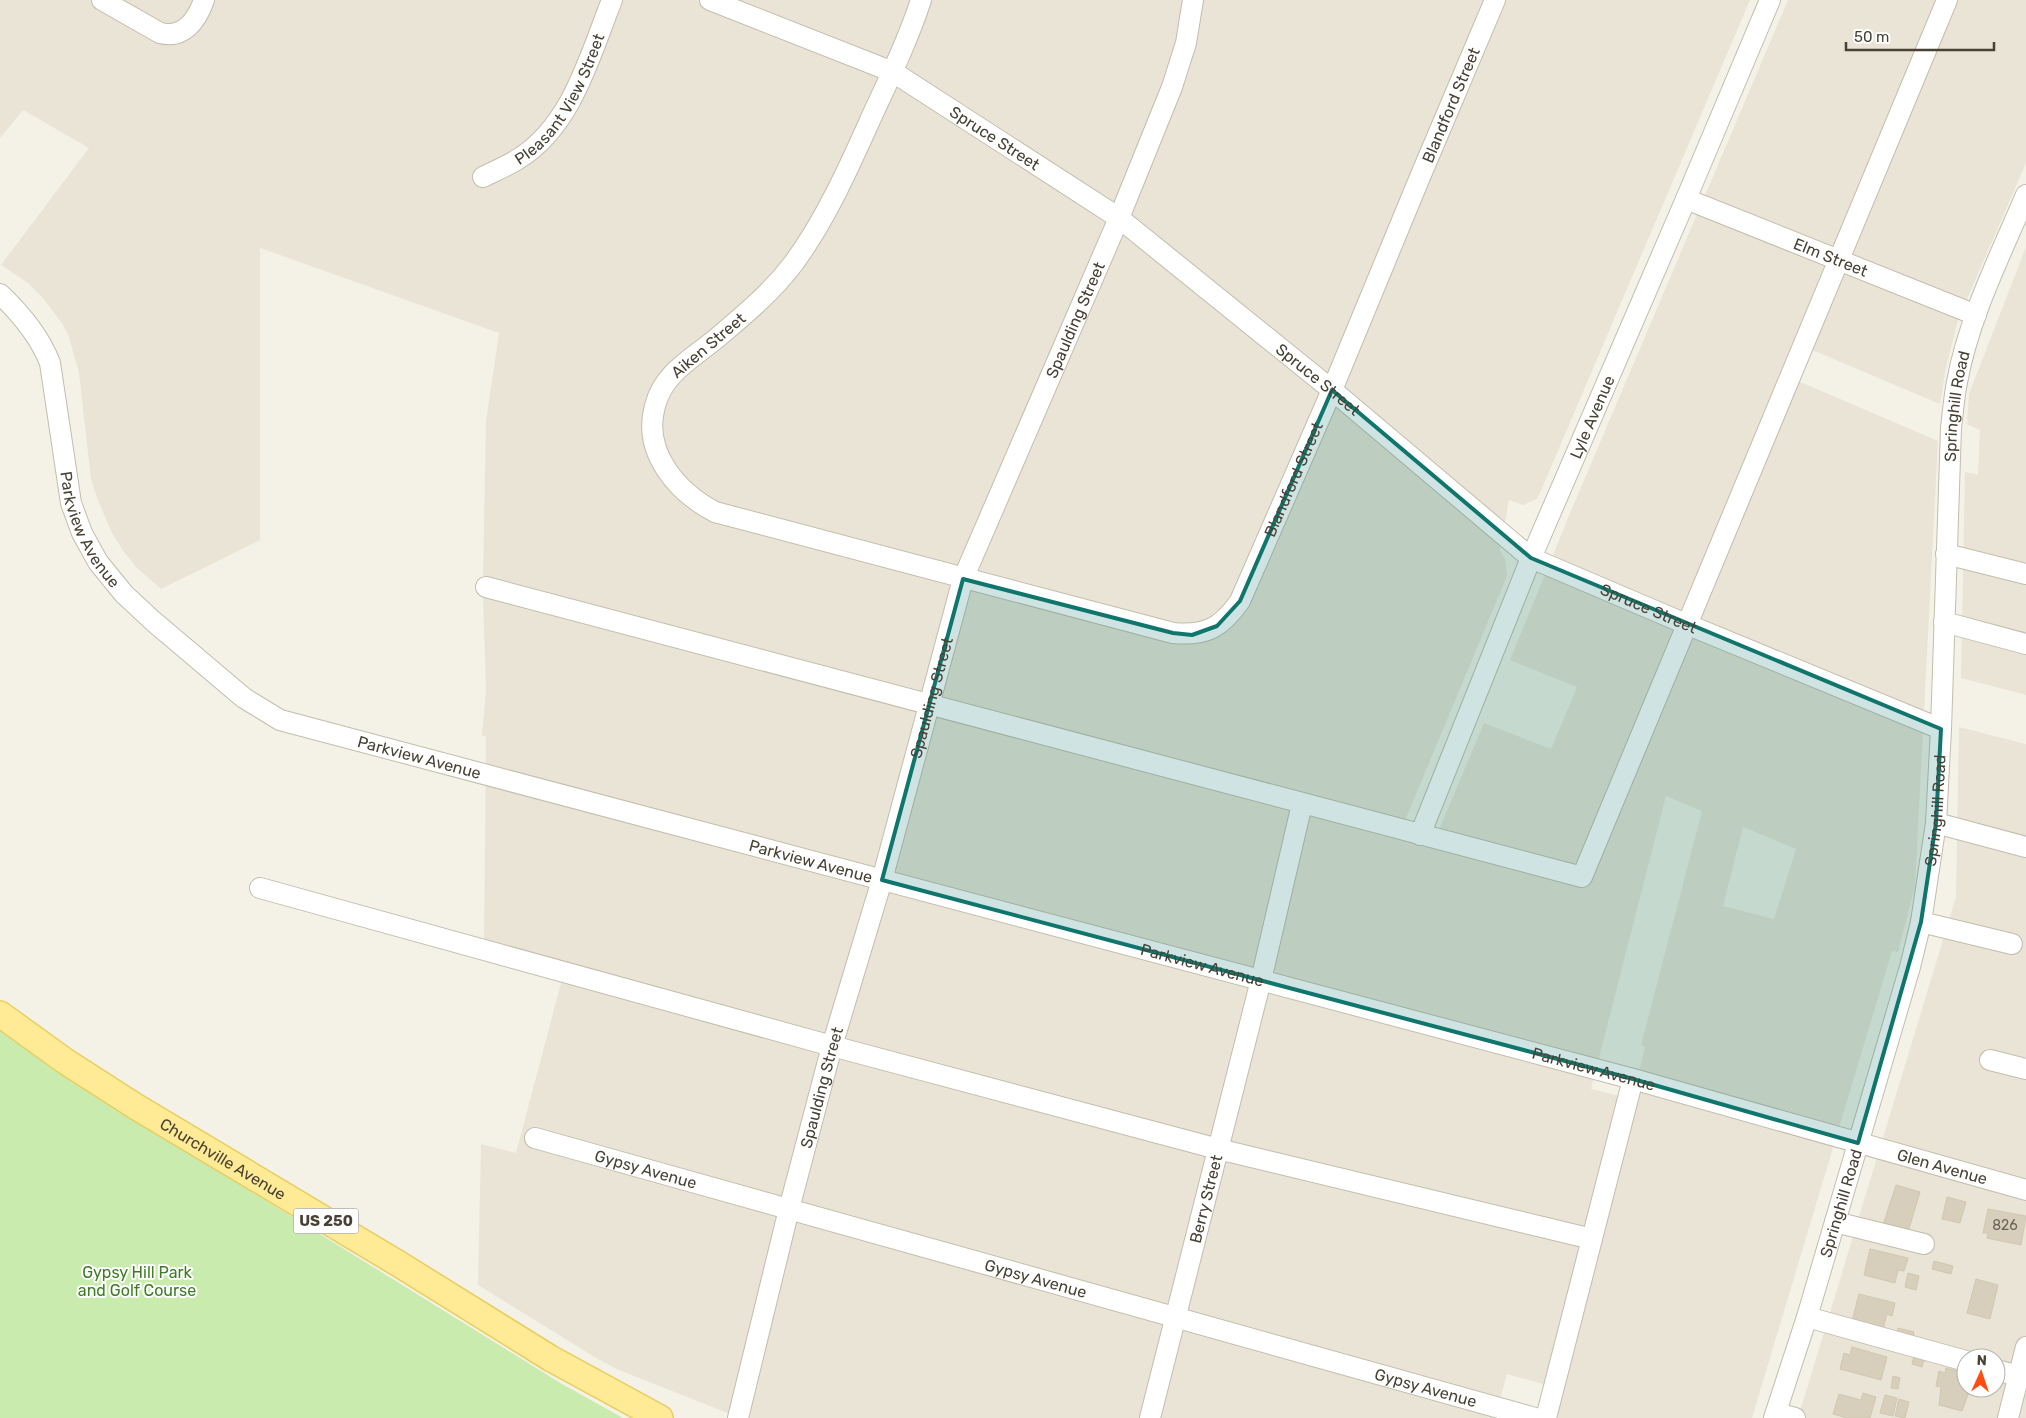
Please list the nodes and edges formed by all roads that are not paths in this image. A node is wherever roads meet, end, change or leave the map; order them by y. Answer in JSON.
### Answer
{"nodes":[{"id":1,"x":102,"y":0,"type":"edge"},
{"id":2,"x":204,"y":0,"type":"edge"},
{"id":3,"x":612,"y":0,"type":"edge"},
{"id":4,"x":710,"y":0,"type":"edge"},
{"id":5,"x":922,"y":0,"type":"edge"},
{"id":6,"x":1193,"y":0,"type":"edge"},
{"id":7,"x":1495,"y":0,"type":"edge"},
{"id":8,"x":1770,"y":0,"type":"edge"},
{"id":9,"x":1947,"y":0,"type":"edge"},
{"id":10,"x":893,"y":72,"type":"junction"},
{"id":11,"x":483,"y":177,"type":"dead end"},
{"id":12,"x":2026,"y":195,"type":"edge"},
{"id":13,"x":1686,"y":200,"type":"junction"},
{"id":14,"x":1119,"y":218,"type":"junction"},
{"id":15,"x":1838,"y":260,"type":"junction"},
{"id":16,"x":0,"y":294,"type":"edge"},
{"id":17,"x":1976,"y":315,"type":"junction"},
{"id":18,"x":1332,"y":390,"type":"junction"},
{"id":19,"x":1946,"y":554,"type":"junction"},
{"id":20,"x":1531,"y":558,"type":"junction"},
{"id":21,"x":2026,"y":574,"type":"edge"},
{"id":22,"x":963,"y":579,"type":"junction"},
{"id":23,"x":486,"y":588,"type":"dead end"},
{"id":24,"x":1944,"y":622,"type":"junction"},
{"id":25,"x":1686,"y":624,"type":"junction"},
{"id":26,"x":2026,"y":644,"type":"edge"},
{"id":27,"x":929,"y":705,"type":"junction"},
{"id":28,"x":1941,"y":730,"type":"junction"},
{"id":29,"x":1302,"y":804,"type":"junction"},
{"id":30,"x":1936,"y":823,"type":"junction"},
{"id":31,"x":1420,"y":835,"type":"junction"},
{"id":32,"x":2026,"y":847,"type":"edge"},
{"id":33,"x":882,"y":880,"type":"junction"},
{"id":34,"x":260,"y":888,"type":"dead end"},
{"id":35,"x":1921,"y":922,"type":"junction"},
{"id":36,"x":2012,"y":944,"type":"dead end"},
{"id":37,"x":1261,"y":980,"type":"junction"},
{"id":38,"x":0,"y":1014,"type":"edge"},
{"id":39,"x":832,"y":1046,"type":"junction"},
{"id":40,"x":1990,"y":1060,"type":"dead end"},
{"id":41,"x":2026,"y":1069,"type":"edge"},
{"id":42,"x":1633,"y":1079,"type":"junction"},
{"id":43,"x":536,"y":1138,"type":"dead end"},
{"id":44,"x":1858,"y":1143,"type":"junction"},
{"id":45,"x":1218,"y":1149,"type":"junction"},
{"id":46,"x":2026,"y":1190,"type":"edge"},
{"id":47,"x":789,"y":1209,"type":"junction"},
{"id":48,"x":1835,"y":1222,"type":"junction"},
{"id":49,"x":1592,"y":1239,"type":"junction"},
{"id":50,"x":1924,"y":1244,"type":"dead end"},
{"id":51,"x":1176,"y":1316,"type":"junction"},
{"id":52,"x":1807,"y":1318,"type":"junction"},
{"id":53,"x":2026,"y":1347,"type":"edge"},
{"id":54,"x":1956,"y":1359,"type":"edge"},
{"id":55,"x":2006,"y":1373,"type":"edge"},
{"id":56,"x":2019,"y":1376,"type":"junction"},
{"id":57,"x":1775,"y":1416,"type":"edge"},
{"id":58,"x":660,"y":1418,"type":"edge"},
{"id":59,"x":738,"y":1418,"type":"edge"},
{"id":60,"x":1150,"y":1418,"type":"edge"},
{"id":61,"x":1536,"y":1418,"type":"edge"},
{"id":62,"x":1546,"y":1418,"type":"edge"},
{"id":63,"x":1796,"y":1418,"type":"edge"},
{"id":64,"x":2008,"y":1418,"type":"edge"}],
"edges":[{"from":1,"to":2,"type":"street"},
{"from":3,"to":11,"type":"street","name":"Pleasant View Street"},
{"from":4,"to":10,"type":"street","name":"Spruce Street"},
{"from":5,"to":10,"type":"street","name":"Aiken Street"},
{"from":6,"to":14,"type":"street","name":"Spaulding Street"},
{"from":7,"to":18,"type":"street","name":"Blandford Street"},
{"from":8,"to":13,"type":"street","name":"Lyle Avenue"},
{"from":9,"to":15,"type":"street"},
{"from":10,"to":14,"type":"street","name":"Spruce Street"},
{"from":10,"to":22,"type":"street","name":"Aiken Street"},
{"from":12,"to":17,"type":"street","name":"Springhill Road"},
{"from":13,"to":15,"type":"street","name":"Elm Street"},
{"from":13,"to":20,"type":"street","name":"Lyle Avenue"},
{"from":14,"to":18,"type":"street","name":"Spruce Street"},
{"from":14,"to":22,"type":"street","name":"Spaulding Street"},
{"from":15,"to":17,"type":"street","name":"Elm Street"},
{"from":15,"to":25,"type":"street"},
{"from":16,"to":33,"type":"street","name":"Parkview Avenue"},
{"from":17,"to":19,"type":"street","name":"Springhill Road"},
{"from":18,"to":20,"type":"street","name":"Spruce Street"},
{"from":18,"to":22,"type":"street","name":"Blandford Street"},
{"from":19,"to":21,"type":"street"},
{"from":19,"to":24,"type":"street","name":"Springhill Road"},
{"from":20,"to":25,"type":"street","name":"Spruce Street"},
{"from":20,"to":31,"type":"street","name":"Lyle Avenue"},
{"from":22,"to":27,"type":"street","name":"Spaulding Street"},
{"from":23,"to":27,"type":"street"},
{"from":24,"to":26,"type":"street"},
{"from":24,"to":28,"type":"street","name":"Springhill Road"},
{"from":25,"to":28,"type":"street","name":"Spruce Street"},
{"from":25,"to":31,"type":"street"},
{"from":27,"to":29,"type":"street"},
{"from":27,"to":33,"type":"street","name":"Spaulding Street"},
{"from":28,"to":30,"type":"street","name":"Springhill Road"},
{"from":29,"to":31,"type":"street"},
{"from":29,"to":37,"type":"street","name":"Berry Street"},
{"from":30,"to":32,"type":"street"},
{"from":30,"to":35,"type":"street","name":"Springhill Road"},
{"from":33,"to":37,"type":"street","name":"Parkview Avenue"},
{"from":33,"to":39,"type":"street","name":"Spaulding Street"},
{"from":34,"to":39,"type":"street"},
{"from":35,"to":36,"type":"street"},
{"from":35,"to":44,"type":"street","name":"Springhill Road"},
{"from":37,"to":42,"type":"street","name":"Parkview Avenue"},
{"from":37,"to":45,"type":"street","name":"Berry Street"},
{"from":38,"to":58,"type":"main road","name":"Churchville Avenue","number":"US 250"},
{"from":39,"to":45,"type":"street"},
{"from":39,"to":47,"type":"street","name":"Spaulding Street"},
{"from":40,"to":41,"type":"street"},
{"from":42,"to":44,"type":"street","name":"Parkview Avenue"},
{"from":42,"to":49,"type":"street"},
{"from":43,"to":47,"type":"street","name":"Gypsy Avenue"},
{"from":44,"to":46,"type":"street","name":"Glen Avenue"},
{"from":44,"to":48,"type":"street","name":"Springhill Road"},
{"from":45,"to":49,"type":"street"},
{"from":45,"to":51,"type":"street","name":"Berry Street"},
{"from":47,"to":51,"type":"street","name":"Gypsy Avenue"},
{"from":47,"to":59,"type":"street","name":"Spaulding Street"},
{"from":48,"to":50,"type":"street"},
{"from":48,"to":52,"type":"street","name":"Springhill Road"},
{"from":49,"to":62,"type":"street"},
{"from":51,"to":60,"type":"street","name":"Berry Street"},
{"from":51,"to":61,"type":"street","name":"Gypsy Avenue"},
{"from":52,"to":54,"type":"street"},
{"from":52,"to":57,"type":"street","name":"Springhill Road"},
{"from":53,"to":56,"type":"street"},
{"from":55,"to":56,"type":"street"},
{"from":56,"to":64,"type":"street"},
{"from":57,"to":63,"type":"street"}]}
